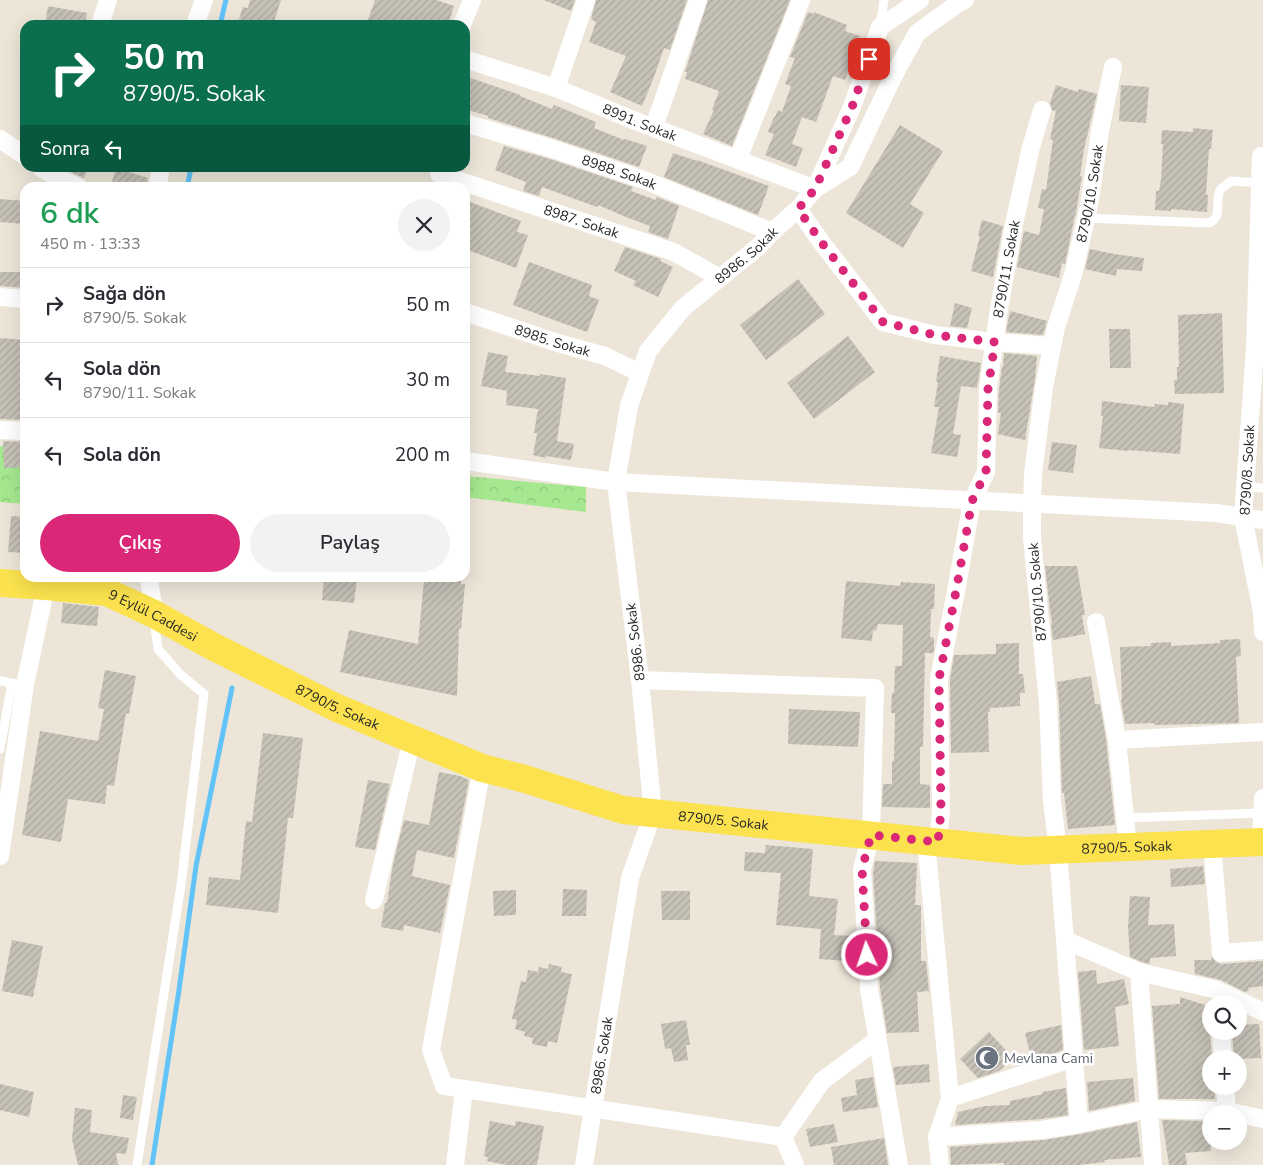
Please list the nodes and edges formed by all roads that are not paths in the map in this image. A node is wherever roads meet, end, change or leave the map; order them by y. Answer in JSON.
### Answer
{"nodes":[{"id":1,"x":108,"y":0,"type":"edge"},
{"id":2,"x":204,"y":0,"type":"edge"},
{"id":3,"x":586,"y":0,"type":"edge"},
{"id":4,"x":698,"y":0,"type":"edge"},
{"id":5,"x":801,"y":0,"type":"edge"},
{"id":6,"x":884,"y":0,"type":"edge"},
{"id":7,"x":920,"y":0,"type":"edge"},
{"id":8,"x":965,"y":0,"type":"edge"},
{"id":9,"x":470,"y":1,"type":"edge"},
{"id":10,"x":102,"y":20,"type":"edge"},
{"id":11,"x":197,"y":20,"type":"edge"},
{"id":12,"x":464,"y":20,"type":"edge"},
{"id":13,"x":880,"y":27,"type":"junction"},
{"id":14,"x":470,"y":61,"type":"edge"},
{"id":15,"x":1113,"y":67,"type":"dead end"},
{"id":16,"x":556,"y":88,"type":"junction"},
{"id":17,"x":1042,"y":110,"type":"dead end"},
{"id":18,"x":470,"y":124,"type":"edge"},
{"id":19,"x":654,"y":127,"type":"junction"},
{"id":20,"x":0,"y":139,"type":"edge"},
{"id":21,"x":20,"y":153,"type":"edge"},
{"id":22,"x":1261,"y":156,"type":"dead end"},
{"id":23,"x":738,"y":159,"type":"junction"},
{"id":24,"x":51,"y":174,"type":"edge"},
{"id":25,"x":439,"y":176,"type":"edge"},
{"id":26,"x":68,"y":182,"type":"edge"},
{"id":27,"x":458,"y":182,"type":"edge"},
{"id":28,"x":1261,"y":183,"type":"junction"},
{"id":29,"x":470,"y":186,"type":"edge"},
{"id":30,"x":815,"y":189,"type":"junction"},
{"id":31,"x":798,"y":209,"type":"junction"},
{"id":32,"x":1086,"y":218,"type":"junction"},
{"id":33,"x":772,"y":232,"type":"junction"},
{"id":34,"x":720,"y":278,"type":"junction"},
{"id":35,"x":0,"y":297,"type":"edge"},
{"id":36,"x":20,"y":299,"type":"edge"},
{"id":37,"x":1260,"y":304,"type":"edge"},
{"id":38,"x":470,"y":314,"type":"edge"},
{"id":39,"x":995,"y":342,"type":"junction"},
{"id":40,"x":1052,"y":346,"type":"junction"},
{"id":41,"x":640,"y":373,"type":"junction"},
{"id":42,"x":0,"y":430,"type":"edge"},
{"id":43,"x":20,"y":431,"type":"edge"},
{"id":44,"x":470,"y":461,"type":"edge"},
{"id":45,"x":616,"y":482,"type":"junction"},
{"id":46,"x":1245,"y":487,"type":"junction"},
{"id":47,"x":1263,"y":488,"type":"edge"},
{"id":48,"x":972,"y":501,"type":"junction"},
{"id":49,"x":1032,"y":504,"type":"junction"},
{"id":50,"x":1243,"y":517,"type":"junction"},
{"id":51,"x":1263,"y":520,"type":"edge"},
{"id":52,"x":150,"y":582,"type":"edge"},
{"id":53,"x":0,"y":583,"type":"edge"},
{"id":54,"x":46,"y":586,"type":"junction"},
{"id":55,"x":154,"y":614,"type":"junction"},
{"id":56,"x":1096,"y":622,"type":"dead end"},
{"id":57,"x":1263,"y":632,"type":"edge"},
{"id":58,"x":214,"y":647,"type":"joint"},
{"id":59,"x":640,"y":680,"type":"junction"},
{"id":60,"x":0,"y":682,"type":"edge"},
{"id":61,"x":18,"y":684,"type":"junction"},
{"id":62,"x":1263,"y":732,"type":"edge"},
{"id":63,"x":412,"y":739,"type":"junction"},
{"id":64,"x":1117,"y":740,"type":"junction"},
{"id":65,"x":0,"y":749,"type":"edge"},
{"id":66,"x":482,"y":768,"type":"junction"},
{"id":67,"x":1263,"y":805,"type":"edge"},
{"id":68,"x":652,"y":813,"type":"junction"},
{"id":69,"x":1125,"y":818,"type":"junction"},
{"id":70,"x":871,"y":835,"type":"junction"},
{"id":71,"x":932,"y":842,"type":"junction"},
{"id":72,"x":1262,"y":842,"type":"edge"},
{"id":73,"x":1212,"y":844,"type":"junction"},
{"id":74,"x":1128,"y":846,"type":"junction"},
{"id":75,"x":1058,"y":850,"type":"junction"},
{"id":76,"x":0,"y":856,"type":"edge"},
{"id":77,"x":374,"y":900,"type":"dead end"},
{"id":78,"x":1065,"y":940,"type":"junction"},
{"id":79,"x":1263,"y":950,"type":"edge"},
{"id":80,"x":1139,"y":972,"type":"junction"},
{"id":81,"x":1212,"y":995,"type":"edge"},
{"id":82,"x":1247,"y":1007,"type":"edge"},
{"id":83,"x":1263,"y":1012,"type":"edge"},
{"id":84,"x":877,"y":1040,"type":"junction"},
{"id":85,"x":1074,"y":1058,"type":"junction"},
{"id":86,"x":464,"y":1090,"type":"junction"},
{"id":87,"x":950,"y":1098,"type":"junction"},
{"id":88,"x":594,"y":1109,"type":"junction"},
{"id":89,"x":1149,"y":1109,"type":"junction"},
{"id":90,"x":1202,"y":1110,"type":"edge"},
{"id":91,"x":1247,"y":1115,"type":"edge"},
{"id":92,"x":1263,"y":1119,"type":"edge"},
{"id":93,"x":1079,"y":1124,"type":"junction"},
{"id":94,"x":784,"y":1137,"type":"junction"},
{"id":95,"x":937,"y":1137,"type":"junction"},
{"id":96,"x":137,"y":1165,"type":"edge"},
{"id":97,"x":455,"y":1165,"type":"edge"},
{"id":98,"x":584,"y":1165,"type":"edge"},
{"id":99,"x":795,"y":1165,"type":"edge"},
{"id":100,"x":899,"y":1165,"type":"edge"},
{"id":101,"x":940,"y":1165,"type":"edge"},
{"id":102,"x":1154,"y":1165,"type":"edge"}],
"edges":[{"from":1,"to":10,"type":"street"},
{"from":2,"to":11,"type":"street"},
{"from":3,"to":16,"type":"street"},
{"from":4,"to":19,"type":"street"},
{"from":5,"to":23,"type":"street"},
{"from":6,"to":13,"type":"lane"},
{"from":7,"to":13,"type":"street"},
{"from":8,"to":30,"type":"street","name":"8986. Sokak"},
{"from":9,"to":12,"type":"street"},
{"from":13,"to":30,"type":"street","name":"8986. Sokak"},
{"from":14,"to":16,"type":"street","name":"8991. Sokak"},
{"from":15,"to":32,"type":"street","name":"8790/10. Sokak"},
{"from":16,"to":19,"type":"street","name":"8991. Sokak"},
{"from":17,"to":39,"type":"street","name":"8790/11. Sokak"},
{"from":18,"to":33,"type":"street","name":"8988. Sokak"},
{"from":19,"to":23,"type":"street","name":"8991. Sokak"},
{"from":20,"to":21,"type":"street"},
{"from":22,"to":28,"type":"street","name":"8790/8. Sokak"},
{"from":23,"to":30,"type":"street","name":"8991. Sokak"},
{"from":24,"to":26,"type":"street"},
{"from":25,"to":27,"type":"street","name":"8987. Sokak"},
{"from":28,"to":32,"type":"lane"},
{"from":28,"to":37,"type":"street","name":"8790/8. Sokak"},
{"from":29,"to":34,"type":"street","name":"8987. Sokak"},
{"from":30,"to":31,"type":"street","name":"8986. Sokak"},
{"from":31,"to":33,"type":"street","name":"8986. Sokak"},
{"from":31,"to":39,"type":"street"},
{"from":32,"to":40,"type":"street","name":"8790/10. Sokak"},
{"from":33,"to":34,"type":"street","name":"8986. Sokak"},
{"from":34,"to":41,"type":"street","name":"8986. Sokak"},
{"from":35,"to":36,"type":"street"},
{"from":37,"to":46,"type":"street","name":"8790/8. Sokak"},
{"from":38,"to":41,"type":"street","name":"8985. Sokak"},
{"from":39,"to":40,"type":"street"},
{"from":39,"to":48,"type":"street","name":"8790/11. Sokak"},
{"from":40,"to":49,"type":"street","name":"8790/10. Sokak"},
{"from":41,"to":45,"type":"street","name":"8986. Sokak"},
{"from":42,"to":43,"type":"street"},
{"from":44,"to":45,"type":"street"},
{"from":45,"to":48,"type":"street"},
{"from":45,"to":59,"type":"street","name":"8986. Sokak"},
{"from":46,"to":47,"type":"lane"},
{"from":46,"to":50,"type":"street","name":"8790/8. Sokak"},
{"from":48,"to":49,"type":"street"},
{"from":48,"to":71,"type":"street","name":"8790/11. Sokak"},
{"from":49,"to":50,"type":"street"},
{"from":49,"to":75,"type":"street","name":"8790/10. Sokak"},
{"from":50,"to":51,"type":"street"},
{"from":50,"to":57,"type":"street","name":"8790/8. Sokak"},
{"from":52,"to":55,"type":"street"},
{"from":53,"to":54,"type":"main road","name":"9 Eylül Caddesi"},
{"from":54,"to":55,"type":"main road","name":"9 Eylül Caddesi"},
{"from":54,"to":61,"type":"street"},
{"from":55,"to":58,"type":"main road","name":"9 Eylül Caddesi"},
{"from":55,"to":96,"type":"lane"},
{"from":56,"to":64,"type":"street"},
{"from":58,"to":63,"type":"main road","name":"8790/5. Sokak"},
{"from":59,"to":68,"type":"street","name":"8986. Sokak"},
{"from":59,"to":70,"type":"street"},
{"from":60,"to":61,"type":"lane"},
{"from":61,"to":65,"type":"lane"},
{"from":61,"to":76,"type":"street"},
{"from":62,"to":64,"type":"street"},
{"from":63,"to":66,"type":"main road","name":"8790/5. Sokak"},
{"from":63,"to":77,"type":"street"},
{"from":64,"to":69,"type":"street"},
{"from":66,"to":68,"type":"main road","name":"8790/5. Sokak"},
{"from":66,"to":86,"type":"street"},
{"from":67,"to":69,"type":"lane"},
{"from":67,"to":72,"type":"street"},
{"from":68,"to":70,"type":"main road","name":"8790/5. Sokak"},
{"from":68,"to":88,"type":"street","name":"8986. Sokak"},
{"from":69,"to":74,"type":"street"},
{"from":70,"to":71,"type":"main road","name":"8790/5. Sokak"},
{"from":70,"to":84,"type":"street"},
{"from":71,"to":75,"type":"main road","name":"8790/5. Sokak"},
{"from":71,"to":87,"type":"street","name":"8790/11. Sokak"},
{"from":72,"to":73,"type":"main road","name":"8790/5. Sokak"},
{"from":73,"to":74,"type":"main road","name":"8790/5. Sokak"},
{"from":73,"to":79,"type":"street"},
{"from":74,"to":75,"type":"main road","name":"8790/5. Sokak"},
{"from":75,"to":78,"type":"street","name":"8790/10. Sokak"},
{"from":78,"to":80,"type":"street"},
{"from":78,"to":85,"type":"street","name":"8790/10. Sokak"},
{"from":80,"to":81,"type":"street"},
{"from":80,"to":89,"type":"street"},
{"from":82,"to":83,"type":"street"},
{"from":84,"to":94,"type":"street"},
{"from":84,"to":100,"type":"street"},
{"from":85,"to":87,"type":"street"},
{"from":85,"to":93,"type":"street","name":"8790/10. Sokak"},
{"from":86,"to":88,"type":"street"},
{"from":86,"to":97,"type":"street"},
{"from":87,"to":95,"type":"street"},
{"from":88,"to":94,"type":"street"},
{"from":88,"to":98,"type":"street","name":"8986. Sokak"},
{"from":89,"to":90,"type":"street"},
{"from":89,"to":93,"type":"street"},
{"from":89,"to":102,"type":"street"},
{"from":91,"to":92,"type":"street"},
{"from":93,"to":95,"type":"street"},
{"from":94,"to":99,"type":"street"},
{"from":95,"to":101,"type":"street"}]}
